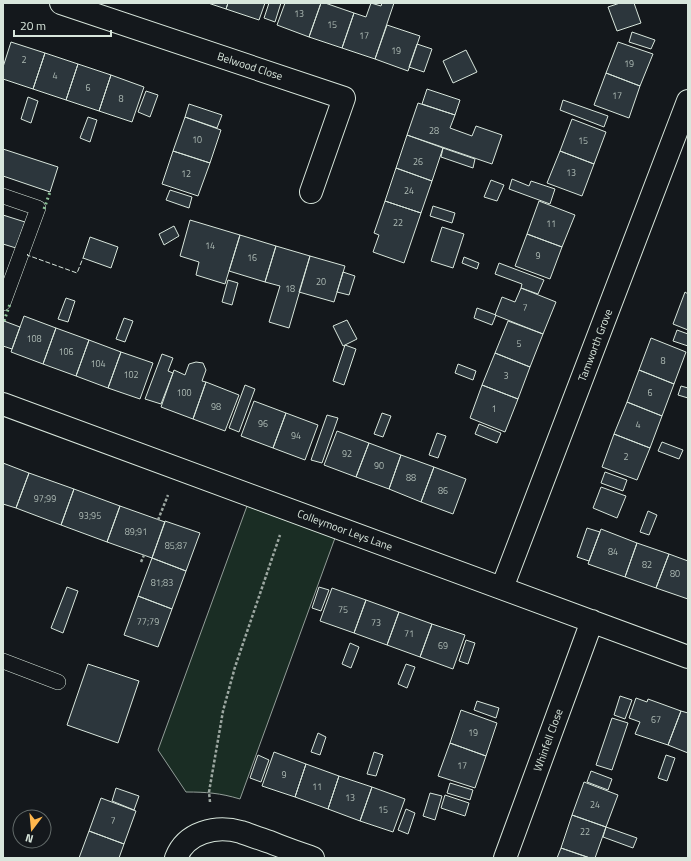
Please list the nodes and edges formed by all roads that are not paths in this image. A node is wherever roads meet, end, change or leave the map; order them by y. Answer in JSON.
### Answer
{"nodes":[{"id":1,"x":61,"y":3,"type":"edge"},
{"id":2,"x":688,"y":101,"type":"edge"},
{"id":3,"x":311,"y":192,"type":"dead end"},
{"id":4,"x":3,"y":196,"type":"edge"},
{"id":5,"x":3,"y":303,"type":"edge"},
{"id":6,"x":3,"y":404,"type":"edge"},
{"id":7,"x":502,"y":588,"type":"junction"},
{"id":8,"x":592,"y":621,"type":"junction"},
{"id":9,"x":688,"y":656,"type":"edge"},
{"id":10,"x":3,"y":661,"type":"edge"},
{"id":11,"x":58,"y":682,"type":"dead end"},
{"id":12,"x":176,"y":858,"type":"edge"},
{"id":13,"x":313,"y":858,"type":"edge"},
{"id":14,"x":505,"y":858,"type":"edge"}],
"edges":[{"from":1,"to":3,"type":"street","name":"Belwood Close"},
{"from":2,"to":7,"type":"street","name":"Tamworth Grove"},
{"from":4,"to":5,"type":"lane"},
{"from":6,"to":7,"type":"street","name":"Colleymoor Leys Lane"},
{"from":7,"to":8,"type":"street","name":"Colleymoor Leys Lane"},
{"from":8,"to":9,"type":"street","name":"Colleymoor Leys Lane"},
{"from":8,"to":14,"type":"street","name":"Whinfell Close"},
{"from":10,"to":11,"type":"lane"},
{"from":12,"to":13,"type":"street"}]}
